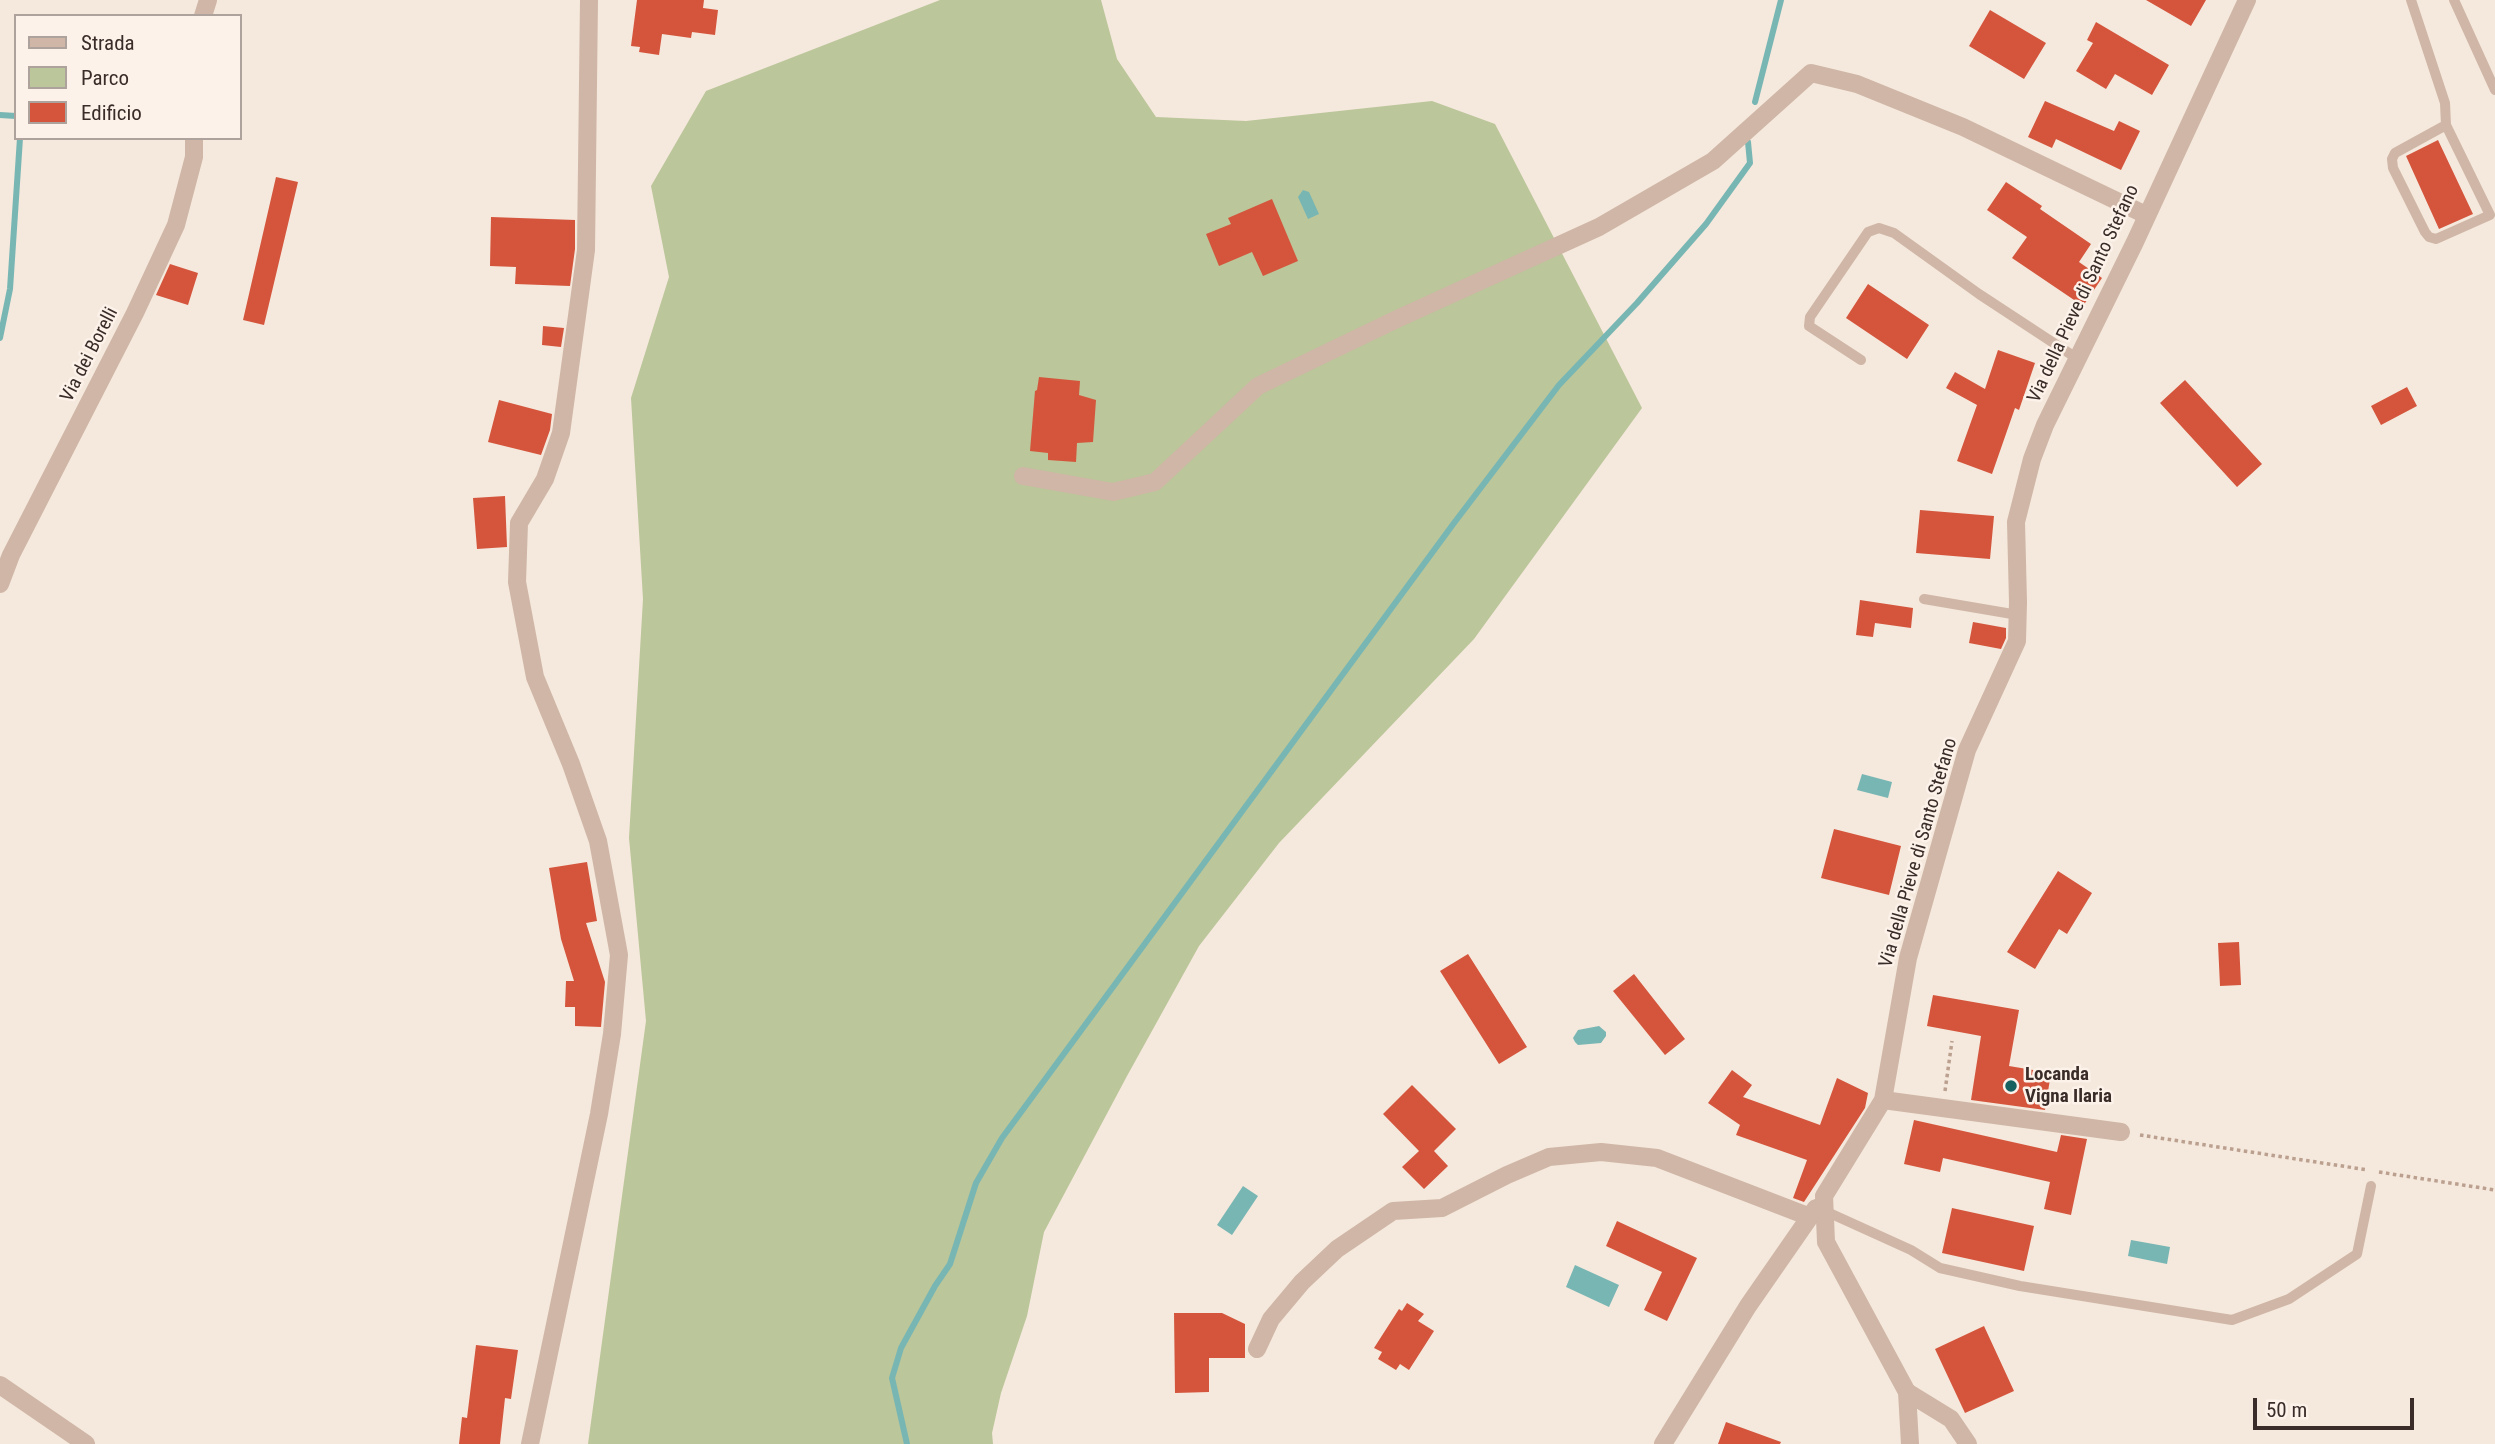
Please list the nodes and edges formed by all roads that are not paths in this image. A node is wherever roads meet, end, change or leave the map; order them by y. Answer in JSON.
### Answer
{"nodes":[{"id":1,"x":589,"y":0,"type":"edge"},
{"id":2,"x":2247,"y":0,"type":"edge"},
{"id":3,"x":2411,"y":0,"type":"edge"},
{"id":4,"x":2454,"y":0,"type":"edge"},
{"id":5,"x":2495,"y":90,"type":"edge"},
{"id":6,"x":2446,"y":125,"type":"junction"},
{"id":7,"x":194,"y":140,"type":"edge"},
{"id":8,"x":2146,"y":215,"type":"junction"},
{"id":9,"x":2078,"y":359,"type":"junction"},
{"id":10,"x":1861,"y":360,"type":"dead end"},
{"id":11,"x":1023,"y":476,"type":"dead end"},
{"id":12,"x":0,"y":584,"type":"edge"},
{"id":13,"x":1924,"y":599,"type":"dead end"},
{"id":14,"x":2018,"y":615,"type":"junction"},
{"id":15,"x":1883,"y":1100,"type":"junction"},
{"id":16,"x":2121,"y":1132,"type":"road end"},
{"id":17,"x":2371,"y":1186,"type":"dead end"},
{"id":18,"x":1820,"y":1208,"type":"junction"},
{"id":19,"x":1257,"y":1349,"type":"dead end"},
{"id":20,"x":0,"y":1385,"type":"edge"},
{"id":21,"x":1907,"y":1392,"type":"junction"},
{"id":22,"x":86,"y":1444,"type":"edge"},
{"id":23,"x":530,"y":1444,"type":"edge"},
{"id":24,"x":1663,"y":1444,"type":"edge"},
{"id":25,"x":1910,"y":1444,"type":"edge"},
{"id":26,"x":1968,"y":1444,"type":"edge"}],
"edges":[{"from":1,"to":23,"type":"street"},
{"from":2,"to":8,"type":"street","name":"Via della Pieve di Santo Stefano"},
{"from":3,"to":6,"type":"lane"},
{"from":4,"to":5,"type":"lane"},
{"from":6,"to":6,"type":"lane"},
{"from":7,"to":12,"type":"street","name":"Via dei Borelli"},
{"from":8,"to":9,"type":"street","name":"Via della Pieve di Santo Stefano"},
{"from":8,"to":11,"type":"street"},
{"from":9,"to":10,"type":"lane"},
{"from":9,"to":14,"type":"street","name":"Via della Pieve di Santo Stefano"},
{"from":13,"to":14,"type":"lane"},
{"from":14,"to":15,"type":"street","name":"Via della Pieve di Santo Stefano"},
{"from":15,"to":16,"type":"street"},
{"from":15,"to":18,"type":"street","name":"Via della Pieve di Santo Stefano"},
{"from":17,"to":18,"type":"lane"},
{"from":18,"to":19,"type":"street"},
{"from":18,"to":21,"type":"street"},
{"from":18,"to":24,"type":"street","name":"Via della Pieve di Santo Stefano"},
{"from":20,"to":22,"type":"street"},
{"from":21,"to":25,"type":"street"},
{"from":21,"to":26,"type":"street"}]}
